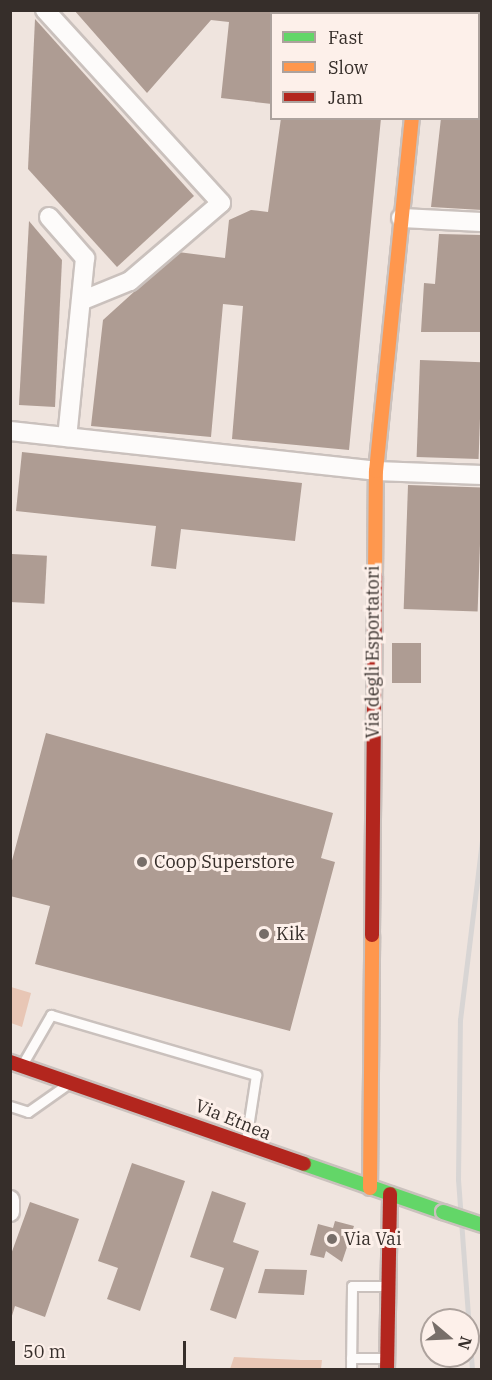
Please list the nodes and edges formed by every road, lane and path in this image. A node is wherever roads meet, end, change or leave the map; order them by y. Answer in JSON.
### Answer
{"nodes":[{"id":1,"x":45,"y":10,"type":"edge"},
{"id":2,"x":412,"y":120,"type":"edge"},
{"id":3,"x":49,"y":217,"type":"dead end"},
{"id":4,"x":401,"y":218,"type":"junction"},
{"id":5,"x":482,"y":222,"type":"edge"},
{"id":6,"x":81,"y":301,"type":"junction"},
{"id":7,"x":10,"y":431,"type":"edge"},
{"id":8,"x":67,"y":437,"type":"junction"},
{"id":9,"x":376,"y":471,"type":"junction"},
{"id":10,"x":482,"y":475,"type":"edge"},
{"id":11,"x":16,"y":1064,"type":"edge"},
{"id":12,"x":70,"y":1082,"type":"junction"},
{"id":13,"x":10,"y":1106,"type":"edge"},
{"id":14,"x":245,"y":1146,"type":"junction"},
{"id":15,"x":370,"y":1188,"type":"junction"},
{"id":16,"x":390,"y":1194,"type":"junction"},
{"id":17,"x":10,"y":1200,"type":"edge"},
{"id":18,"x":10,"y":1212,"type":"edge"},
{"id":19,"x":482,"y":1225,"type":"edge"},
{"id":20,"x":386,"y":1286,"type":"junction"},
{"id":21,"x":351,"y":1358,"type":"junction"},
{"id":22,"x":387,"y":1364,"type":"edge"},
{"id":23,"x":351,"y":1370,"type":"edge"}],
"edges":[{"from":1,"to":6,"type":"street"},
{"from":2,"to":4,"type":"street","name":"Via degli Esportatori"},
{"from":3,"to":6,"type":"street"},
{"from":4,"to":5,"type":"street"},
{"from":4,"to":9,"type":"street","name":"Via degli Esportatori"},
{"from":6,"to":8,"type":"street"},
{"from":7,"to":8,"type":"street"},
{"from":8,"to":9,"type":"street"},
{"from":9,"to":10,"type":"street"},
{"from":9,"to":15,"type":"street","name":"Via degli Esportatori"},
{"from":11,"to":12,"type":"street","name":"Via Etnea"},
{"from":11,"to":14,"type":"lane"},
{"from":12,"to":13,"type":"lane"},
{"from":12,"to":14,"type":"street","name":"Via Etnea"},
{"from":14,"to":15,"type":"street","name":"Via Etnea"},
{"from":15,"to":16,"type":"street","name":"Via Etnea"},
{"from":16,"to":19,"type":"street","name":"Via Etnea","bridge":true},
{"from":16,"to":20,"type":"street"},
{"from":17,"to":18,"type":"street"},
{"from":20,"to":21,"type":"lane"},
{"from":20,"to":22,"type":"street"},
{"from":21,"to":22,"type":"lane"},
{"from":21,"to":23,"type":"lane"}]}
